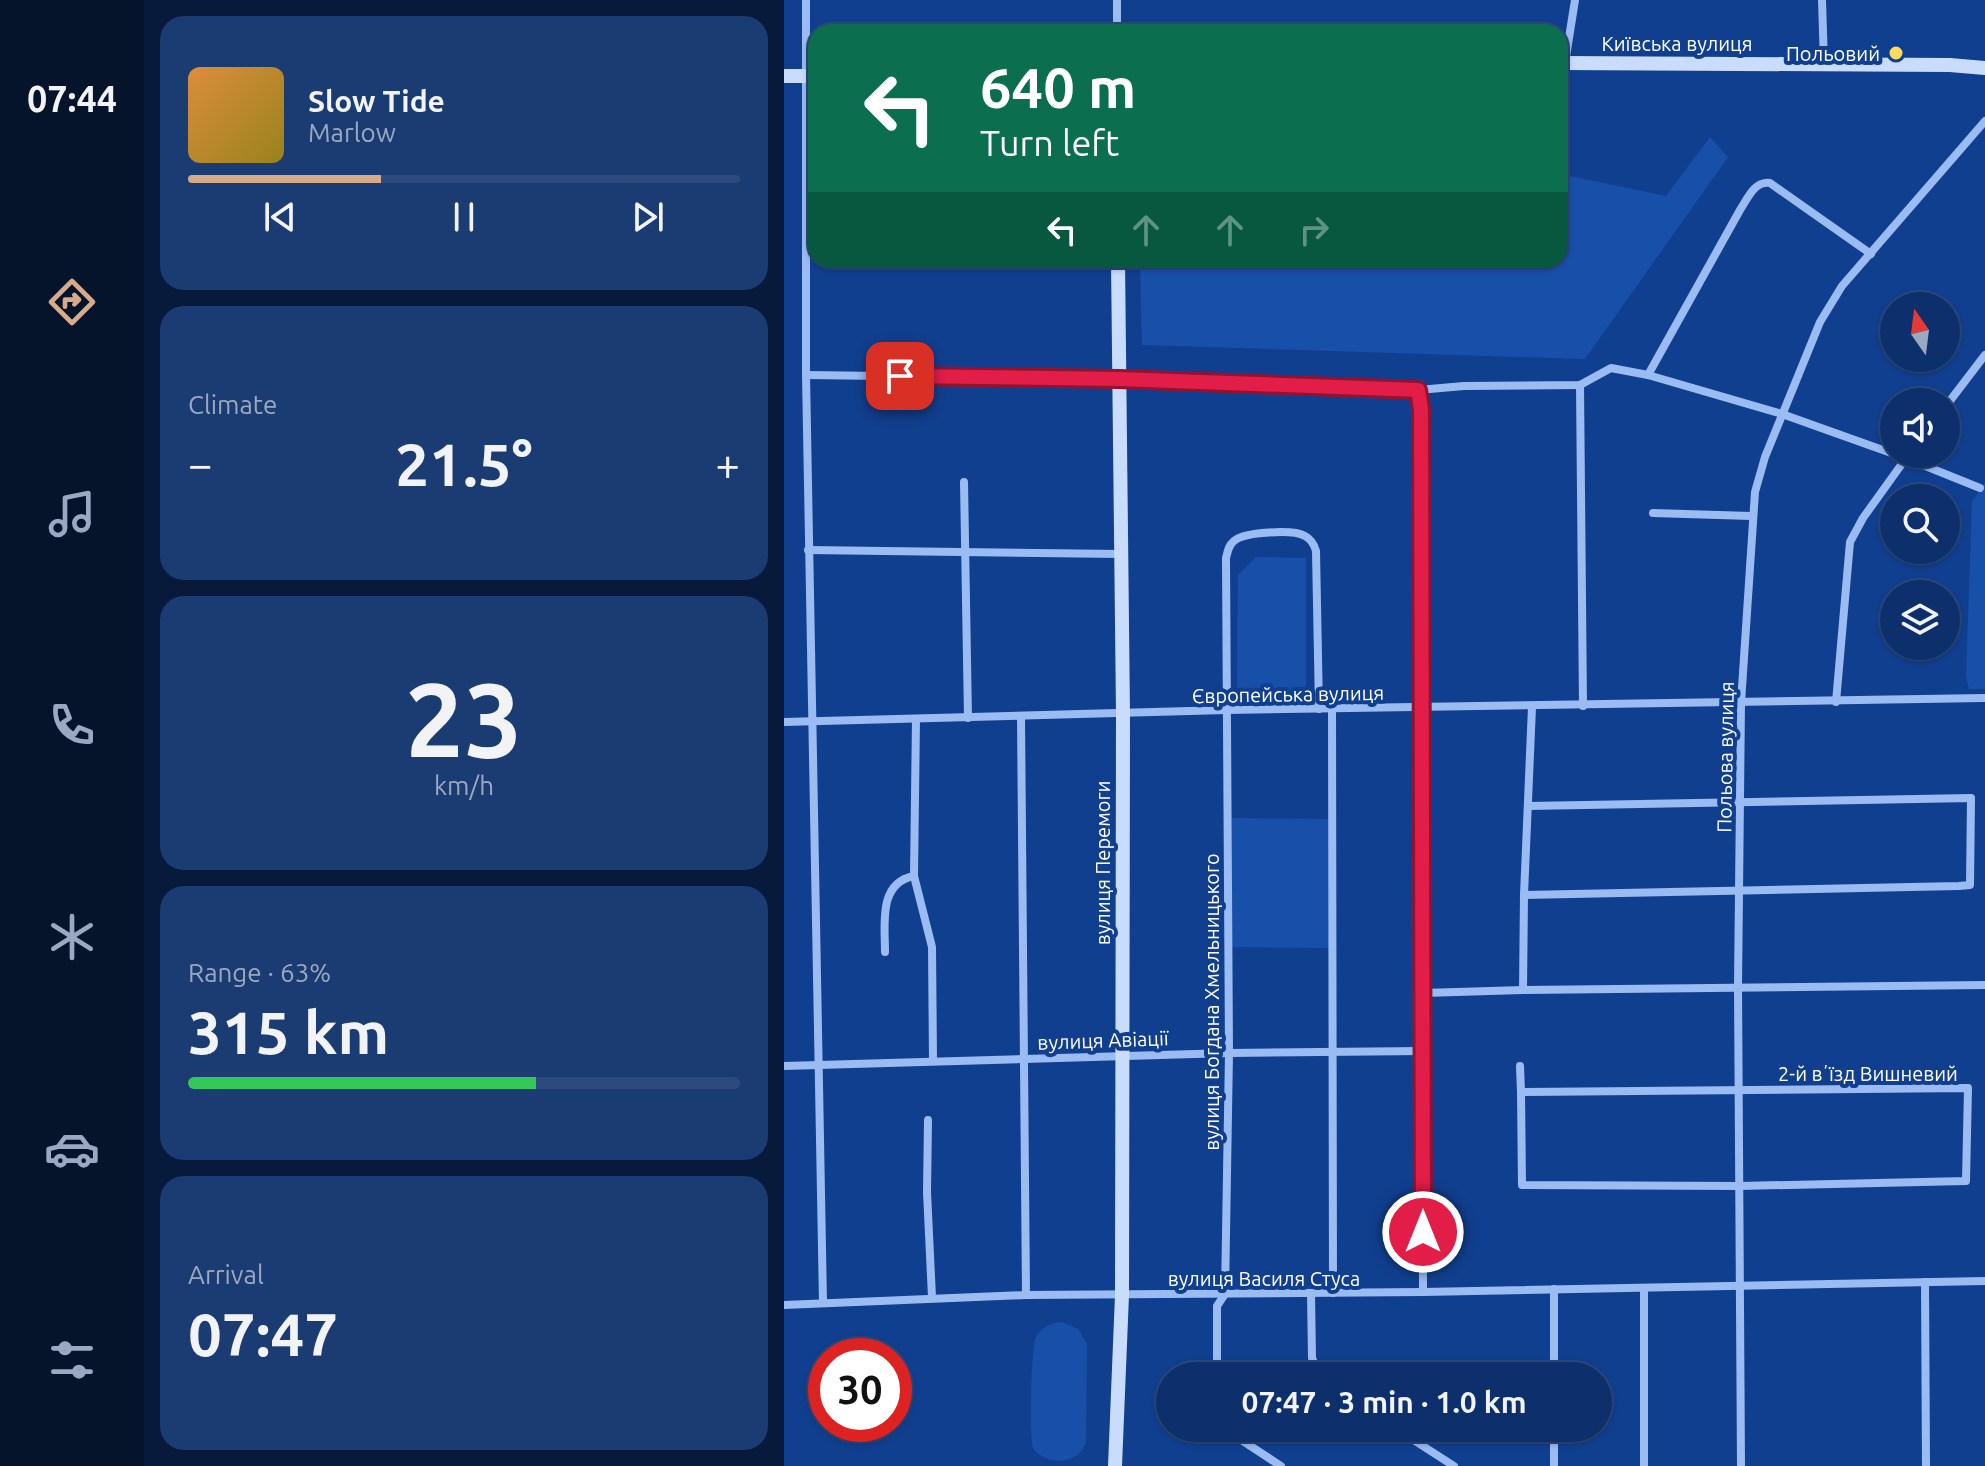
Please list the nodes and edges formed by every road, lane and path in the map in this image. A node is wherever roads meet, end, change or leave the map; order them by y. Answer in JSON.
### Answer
{"nodes":[{"id":1,"x":806,"y":0,"type":"edge"},
{"id":2,"x":1117,"y":0,"type":"edge"},
{"id":3,"x":1575,"y":0,"type":"edge"},
{"id":4,"x":1822,"y":0,"type":"edge"},
{"id":5,"x":1117,"y":24,"type":"edge"},
{"id":6,"x":808,"y":30,"type":"edge"},
{"id":7,"x":1568,"y":37,"type":"edge"},
{"id":8,"x":1568,"y":63,"type":"edge"},
{"id":9,"x":1824,"y":64,"type":"junction"},
{"id":10,"x":1985,"y":68,"type":"edge"},
{"id":11,"x":784,"y":76,"type":"edge"},
{"id":12,"x":808,"y":76,"type":"edge"},
{"id":13,"x":1985,"y":121,"type":"edge"},
{"id":14,"x":1871,"y":254,"type":"junction"},
{"id":15,"x":808,"y":255,"type":"edge"},
{"id":16,"x":1118,"y":268,"type":"edge"},
{"id":17,"x":1985,"y":355,"type":"edge"},
{"id":18,"x":806,"y":375,"type":"junction"},
{"id":19,"x":1648,"y":375,"type":"junction"},
{"id":20,"x":1119,"y":379,"type":"junction"},
{"id":21,"x":1580,"y":385,"type":"junction"},
{"id":22,"x":1960,"y":388,"type":"edge"},
{"id":23,"x":1418,"y":390,"type":"junction"},
{"id":24,"x":1782,"y":414,"type":"junction"},
{"id":25,"x":1880,"y":449,"type":"edge"},
{"id":26,"x":1898,"y":468,"type":"edge"},
{"id":27,"x":1934,"y":468,"type":"edge"},
{"id":28,"x":964,"y":482,"type":"dead end"},
{"id":29,"x":1980,"y":488,"type":"dead end"},
{"id":30,"x":1653,"y":513,"type":"dead end"},
{"id":31,"x":1751,"y":516,"type":"junction"},
{"id":32,"x":808,"y":550,"type":"junction"},
{"id":33,"x":965,"y":551,"type":"junction"},
{"id":34,"x":1121,"y":554,"type":"junction"},
{"id":35,"x":1985,"y":698,"type":"edge"},
{"id":36,"x":1836,"y":702,"type":"junction"},
{"id":37,"x":1741,"y":703,"type":"junction"},
{"id":38,"x":1583,"y":706,"type":"junction"},
{"id":39,"x":1420,"y":707,"type":"junction"},
{"id":40,"x":1532,"y":707,"type":"junction"},
{"id":41,"x":1319,"y":709,"type":"junction"},
{"id":42,"x":1332,"y":709,"type":"junction"},
{"id":43,"x":1226,"y":710,"type":"junction"},
{"id":44,"x":1123,"y":714,"type":"junction"},
{"id":45,"x":1021,"y":717,"type":"junction"},
{"id":46,"x":968,"y":718,"type":"junction"},
{"id":47,"x":916,"y":719,"type":"junction"},
{"id":48,"x":784,"y":722,"type":"edge"},
{"id":49,"x":812,"y":722,"type":"junction"},
{"id":50,"x":1740,"y":802,"type":"junction"},
{"id":51,"x":1528,"y":806,"type":"junction"},
{"id":52,"x":914,"y":876,"type":"junction"},
{"id":53,"x":1740,"y":890,"type":"junction"},
{"id":54,"x":1524,"y":895,"type":"junction"},
{"id":55,"x":885,"y":952,"type":"dead end"},
{"id":56,"x":1985,"y":985,"type":"edge"},
{"id":57,"x":1738,"y":986,"type":"junction"},
{"id":58,"x":1523,"y":990,"type":"junction"},
{"id":59,"x":1423,"y":993,"type":"junction"},
{"id":60,"x":1423,"y":1051,"type":"junction"},
{"id":61,"x":1333,"y":1052,"type":"junction"},
{"id":62,"x":1229,"y":1053,"type":"junction"},
{"id":63,"x":1121,"y":1056,"type":"junction"},
{"id":64,"x":1023,"y":1059,"type":"junction"},
{"id":65,"x":933,"y":1061,"type":"junction"},
{"id":66,"x":818,"y":1064,"type":"junction"},
{"id":67,"x":784,"y":1066,"type":"edge"},
{"id":68,"x":1520,"y":1066,"type":"dead end"},
{"id":69,"x":1739,"y":1089,"type":"junction"},
{"id":70,"x":1521,"y":1092,"type":"junction"},
{"id":71,"x":928,"y":1120,"type":"dead end"},
{"id":72,"x":1740,"y":1186,"type":"junction"},
{"id":73,"x":1985,"y":1281,"type":"edge"},
{"id":74,"x":1925,"y":1282,"type":"junction"},
{"id":75,"x":1739,"y":1286,"type":"junction"},
{"id":76,"x":1644,"y":1288,"type":"junction"},
{"id":77,"x":1554,"y":1289,"type":"junction"},
{"id":78,"x":1423,"y":1292,"type":"junction"},
{"id":79,"x":1333,"y":1293,"type":"junction"},
{"id":80,"x":1225,"y":1294,"type":"junction"},
{"id":81,"x":1311,"y":1294,"type":"junction"},
{"id":82,"x":1026,"y":1295,"type":"junction"},
{"id":83,"x":1122,"y":1295,"type":"junction"},
{"id":84,"x":932,"y":1297,"type":"junction"},
{"id":85,"x":823,"y":1303,"type":"junction"},
{"id":86,"x":784,"y":1305,"type":"edge"},
{"id":87,"x":1217,"y":1362,"type":"edge"},
{"id":88,"x":1314,"y":1362,"type":"edge"},
{"id":89,"x":1554,"y":1362,"type":"edge"},
{"id":90,"x":1244,"y":1442,"type":"edge"},
{"id":91,"x":1417,"y":1442,"type":"edge"},
{"id":92,"x":1554,"y":1442,"type":"edge"},
{"id":93,"x":1115,"y":1466,"type":"edge"},
{"id":94,"x":1281,"y":1466,"type":"edge"},
{"id":95,"x":1454,"y":1466,"type":"edge"},
{"id":96,"x":1554,"y":1466,"type":"edge"},
{"id":97,"x":1644,"y":1466,"type":"edge"},
{"id":98,"x":1741,"y":1466,"type":"edge"},
{"id":99,"x":1926,"y":1466,"type":"edge"}],
"edges":[{"from":1,"to":6,"type":"street"},
{"from":2,"to":5,"type":"street"},
{"from":3,"to":7,"type":"street"},
{"from":4,"to":9,"type":"street"},
{"from":8,"to":9,"type":"street","name":"Київська вулиця"},
{"from":9,"to":10,"type":"street","name":"Київська вулиця"},
{"from":11,"to":12,"type":"street"},
{"from":13,"to":14,"type":"street","name":"Польова вулиця"},
{"from":14,"to":19,"type":"street"},
{"from":14,"to":24,"type":"street","name":"Польова вулиця"},
{"from":15,"to":18,"type":"street"},
{"from":16,"to":20,"type":"street","name":"вулиця Перемоги"},
{"from":17,"to":22,"type":"street"},
{"from":18,"to":20,"type":"street"},
{"from":18,"to":32,"type":"street"},
{"from":19,"to":21,"type":"street"},
{"from":19,"to":24,"type":"street"},
{"from":20,"to":23,"type":"street"},
{"from":20,"to":34,"type":"street","name":"вулиця Перемоги"},
{"from":21,"to":23,"type":"street"},
{"from":21,"to":38,"type":"street"},
{"from":23,"to":39,"type":"street"},
{"from":24,"to":25,"type":"street"},
{"from":24,"to":31,"type":"street","name":"Польова вулиця"},
{"from":26,"to":36,"type":"street"},
{"from":27,"to":29,"type":"street"},
{"from":28,"to":33,"type":"street"},
{"from":30,"to":31,"type":"street"},
{"from":31,"to":37,"type":"street","name":"Польова вулиця"},
{"from":32,"to":33,"type":"street"},
{"from":32,"to":49,"type":"street"},
{"from":33,"to":34,"type":"street"},
{"from":33,"to":46,"type":"street"},
{"from":34,"to":44,"type":"street","name":"вулиця Перемоги"},
{"from":35,"to":36,"type":"street","name":"Європейська вулиця"},
{"from":36,"to":37,"type":"street","name":"Європейська вулиця"},
{"from":37,"to":38,"type":"street","name":"Європейська вулиця"},
{"from":37,"to":50,"type":"street","name":"Польова вулиця"},
{"from":38,"to":40,"type":"street","name":"Європейська вулиця"},
{"from":39,"to":40,"type":"street","name":"Європейська вулиця"},
{"from":39,"to":42,"type":"street","name":"Європейська вулиця"},
{"from":39,"to":59,"type":"street"},
{"from":40,"to":51,"type":"street"},
{"from":41,"to":42,"type":"street","name":"Європейська вулиця"},
{"from":41,"to":43,"type":"street","name":"Європейська вулиця"},
{"from":41,"to":43,"type":"street","name":"вулиця Богдана Хмельницького"},
{"from":42,"to":61,"type":"street"},
{"from":43,"to":44,"type":"street","name":"Європейська вулиця"},
{"from":43,"to":62,"type":"street","name":"вулиця Богдана Хмельницького"},
{"from":44,"to":45,"type":"street","name":"Європейська вулиця"},
{"from":44,"to":63,"type":"street","name":"вулиця Перемоги"},
{"from":45,"to":46,"type":"street","name":"Європейська вулиця"},
{"from":45,"to":64,"type":"street"},
{"from":46,"to":47,"type":"street","name":"Європейська вулиця"},
{"from":47,"to":49,"type":"street","name":"Європейська вулиця"},
{"from":47,"to":52,"type":"street"},
{"from":48,"to":49,"type":"street","name":"Європейська вулиця"},
{"from":49,"to":66,"type":"street"},
{"from":50,"to":51,"type":"street"},
{"from":50,"to":53,"type":"street","name":"Польова вулиця"},
{"from":50,"to":53,"type":"street"},
{"from":51,"to":54,"type":"street"},
{"from":52,"to":55,"type":"street"},
{"from":52,"to":65,"type":"street"},
{"from":53,"to":54,"type":"street"},
{"from":53,"to":57,"type":"street","name":"Польова вулиця"},
{"from":54,"to":58,"type":"street"},
{"from":56,"to":57,"type":"street"},
{"from":57,"to":58,"type":"street"},
{"from":57,"to":69,"type":"street","name":"Польова вулиця"},
{"from":58,"to":59,"type":"street"},
{"from":59,"to":60,"type":"street"},
{"from":60,"to":61,"type":"street","name":"вулиця Авіації"},
{"from":60,"to":78,"type":"street"},
{"from":61,"to":62,"type":"street","name":"вулиця Авіації"},
{"from":61,"to":79,"type":"street"},
{"from":62,"to":63,"type":"street","name":"вулиця Авіації"},
{"from":62,"to":80,"type":"street","name":"вулиця Богдана Хмельницького"},
{"from":63,"to":64,"type":"street","name":"вулиця Авіації"},
{"from":63,"to":83,"type":"street","name":"вулиця Перемоги"},
{"from":64,"to":65,"type":"street","name":"вулиця Авіації"},
{"from":64,"to":82,"type":"street"},
{"from":65,"to":66,"type":"street","name":"вулиця Авіації"},
{"from":66,"to":67,"type":"street","name":"вулиця Авіації"},
{"from":66,"to":85,"type":"street"},
{"from":68,"to":70,"type":"street"},
{"from":69,"to":70,"type":"street"},
{"from":69,"to":72,"type":"street","name":"Польова вулиця"},
{"from":69,"to":72,"type":"street","name":"2-й вʼїзд Вишневий"},
{"from":70,"to":72,"type":"street"},
{"from":71,"to":84,"type":"street"},
{"from":72,"to":75,"type":"street","name":"Польова вулиця"},
{"from":73,"to":74,"type":"street","name":"вулиця Василя Стуса"},
{"from":74,"to":75,"type":"street","name":"вулиця Василя Стуса"},
{"from":74,"to":99,"type":"street"},
{"from":75,"to":76,"type":"street","name":"вулиця Василя Стуса"},
{"from":75,"to":98,"type":"street","name":"Польова вулиця"},
{"from":76,"to":77,"type":"street","name":"вулиця Василя Стуса"},
{"from":76,"to":97,"type":"street"},
{"from":77,"to":78,"type":"street","name":"вулиця Василя Стуса"},
{"from":77,"to":89,"type":"street"},
{"from":78,"to":79,"type":"street","name":"вулиця Василя Стуса"},
{"from":79,"to":81,"type":"street","name":"вулиця Василя Стуса"},
{"from":80,"to":81,"type":"street","name":"вулиця Василя Стуса"},
{"from":80,"to":83,"type":"street","name":"вулиця Василя Стуса"},
{"from":80,"to":87,"type":"street","name":"вулиця Богдана Хмельницького"},
{"from":81,"to":88,"type":"street"},
{"from":82,"to":83,"type":"street","name":"вулиця Василя Стуса"},
{"from":82,"to":84,"type":"street","name":"вулиця Василя Стуса"},
{"from":83,"to":93,"type":"street","name":"вулиця Перемоги"},
{"from":84,"to":85,"type":"street","name":"вулиця Василя Стуса"},
{"from":85,"to":86,"type":"street","name":"вулиця Василя Стуса"},
{"from":90,"to":94,"type":"street"},
{"from":91,"to":95,"type":"street"},
{"from":92,"to":96,"type":"street"}]}
